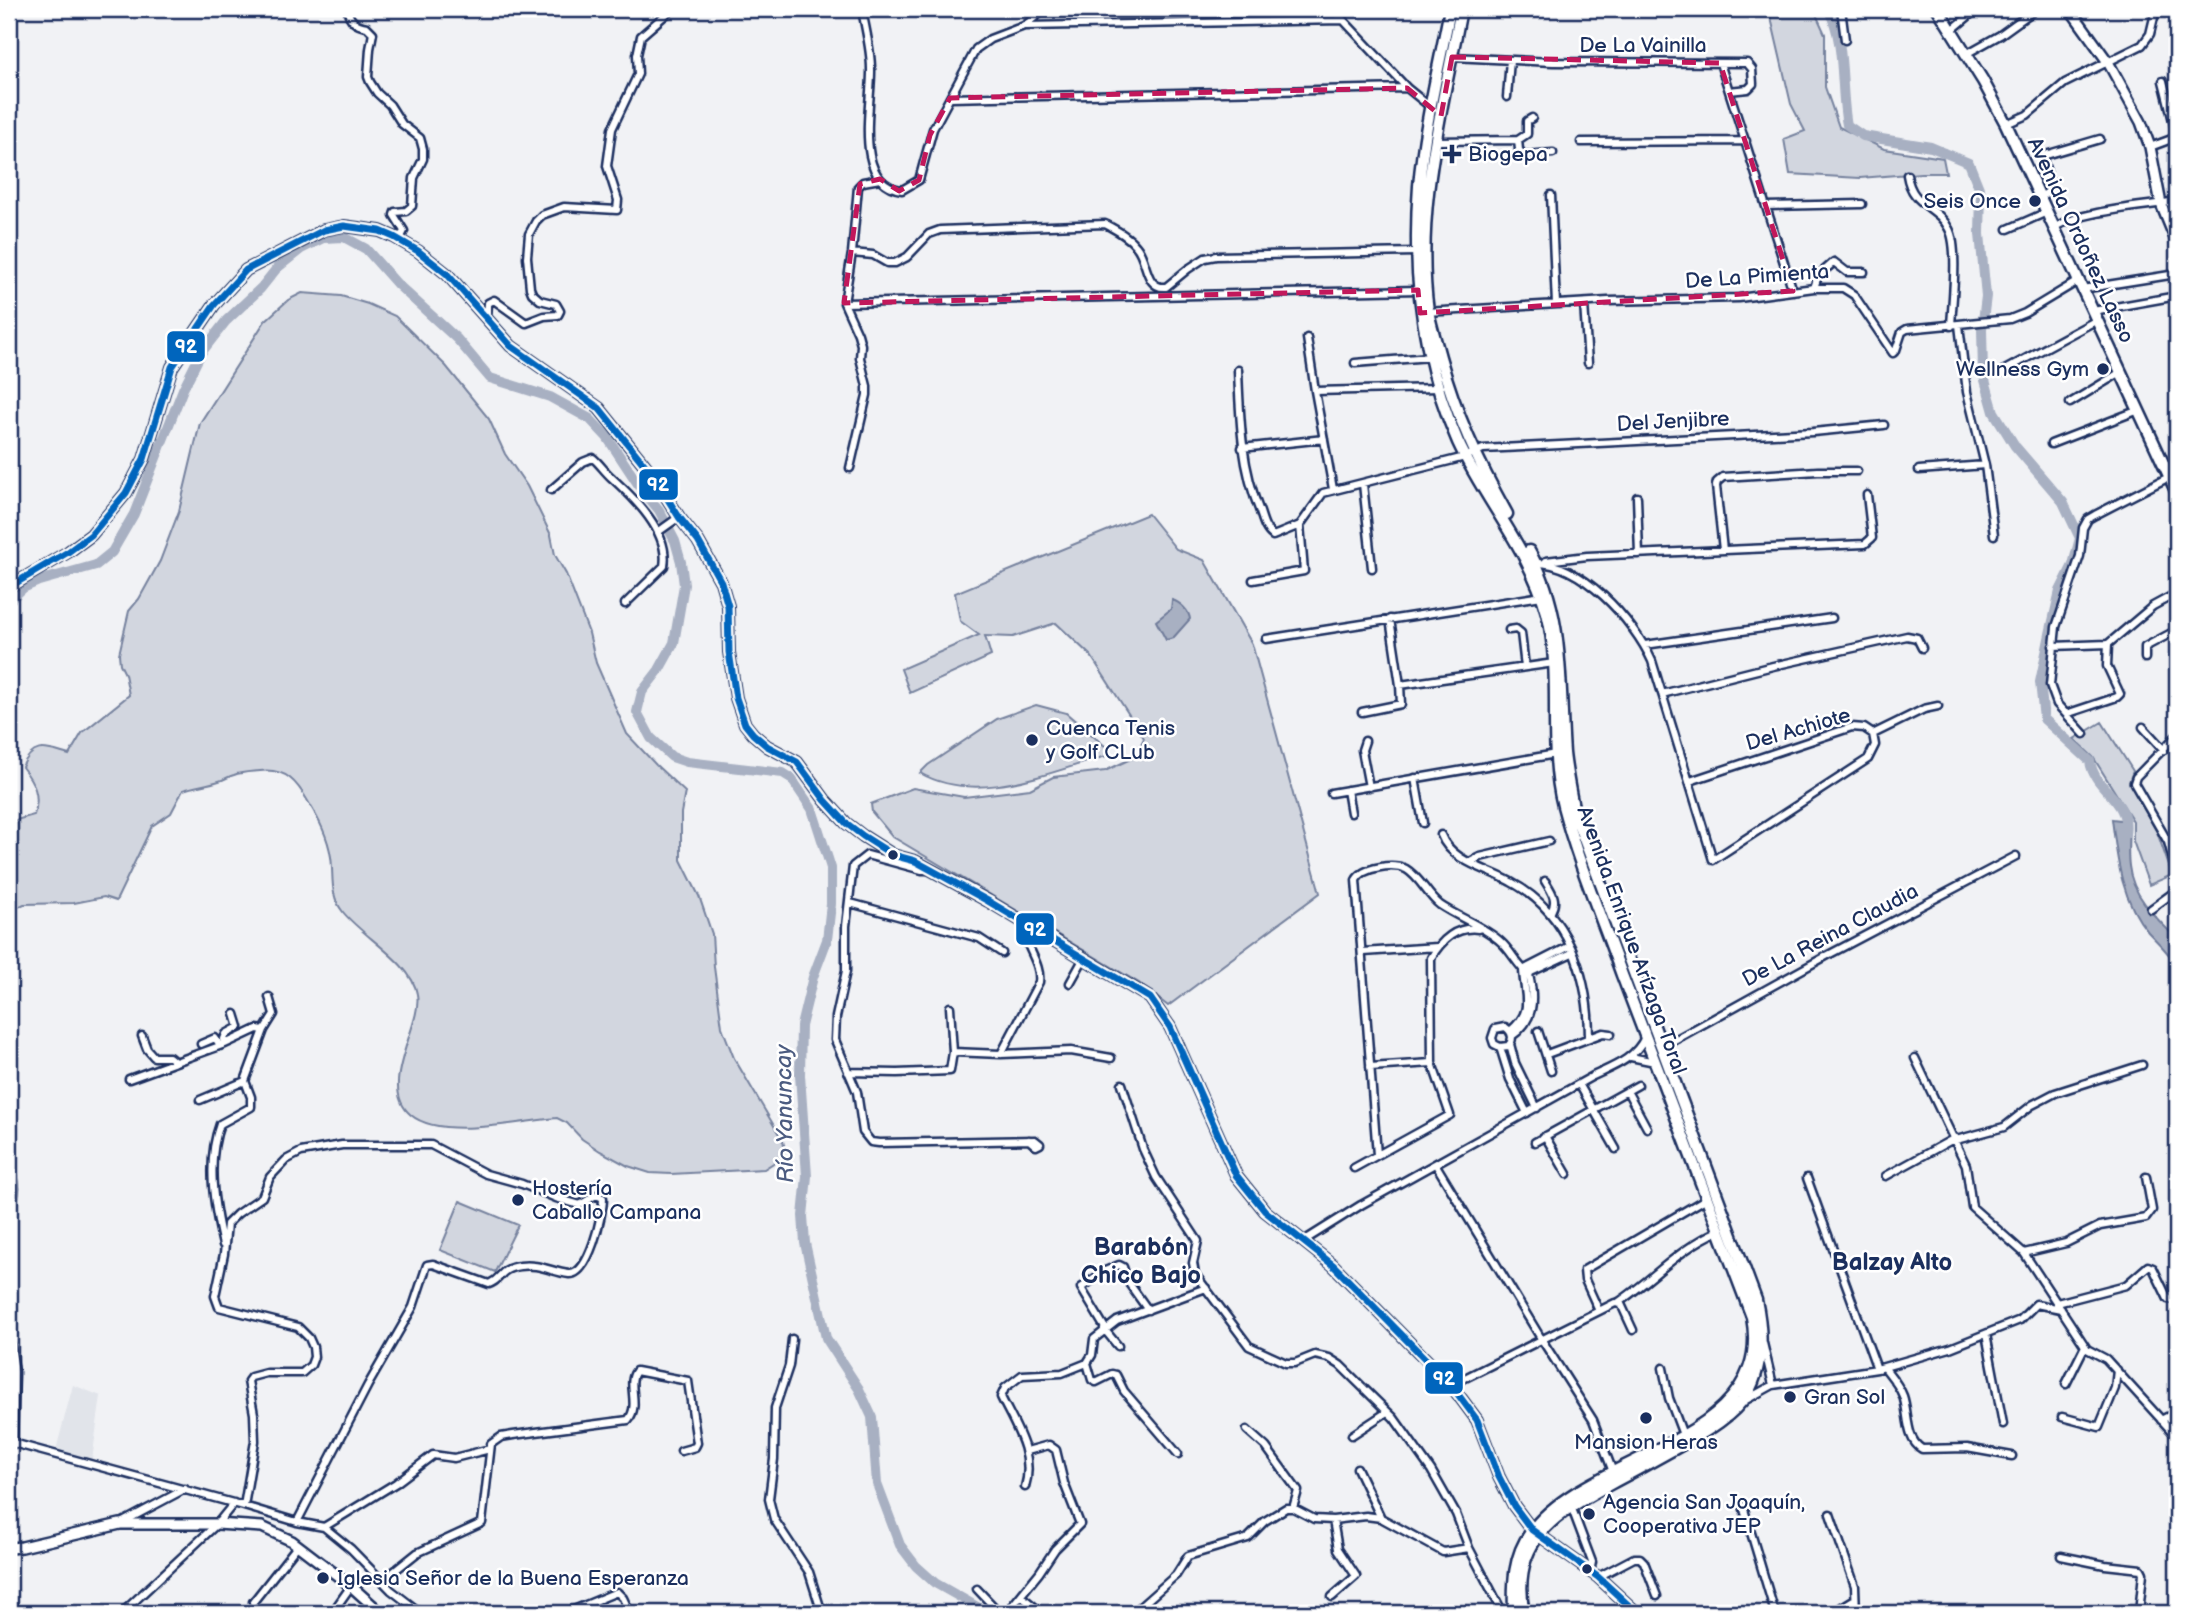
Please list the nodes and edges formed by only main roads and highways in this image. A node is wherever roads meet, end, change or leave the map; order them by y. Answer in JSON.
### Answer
{"nodes":[{"id":1,"x":1450,"y":9,"type":"edge"},
{"id":2,"x":1461,"y":9,"type":"edge"},
{"id":3,"x":1938,"y":9,"type":"edge"},
{"id":4,"x":1437,"y":110,"type":"junction"},
{"id":5,"x":1424,"y":312,"type":"junction"},
{"id":6,"x":1470,"y":455,"type":"junction"},
{"id":7,"x":2171,"y":473,"type":"edge"},
{"id":8,"x":2177,"y":493,"type":"edge"},
{"id":9,"x":1536,"y":562,"type":"junction"},
{"id":10,"x":1560,"y":754,"type":"junction"},
{"id":11,"x":1725,"y":1236,"type":"junction"},
{"id":12,"x":1535,"y":1533,"type":"junction"},
{"id":13,"x":1514,"y":1613,"type":"edge"},
{"id":14,"x":1524,"y":1613,"type":"edge"}],
"edges":[{"from":1,"to":4,"type":"main road","name":"Avenida Enrique Arízaga Toral"},
{"from":2,"to":4,"type":"main road","name":"Avenida Enrique Arízaga Toral"},
{"from":3,"to":7,"type":"main road","name":"Avenida Ordoñez Lasso"},
{"from":4,"to":5,"type":"main road","name":"Avenida Enrique Arízaga Toral"},
{"from":4,"to":5,"type":"main road","name":"Avenida Enrique Arízaga Toral"},
{"from":5,"to":6,"type":"main road","name":"Avenida Enrique Arízaga Toral"},
{"from":5,"to":6,"type":"main road","name":"Avenida Enrique Arízaga Toral"},
{"from":6,"to":9,"type":"main road","name":"Avenida Enrique Arízaga Toral"},
{"from":7,"to":8,"type":"main road","name":"Avenida Ordoñez Lasso"},
{"from":9,"to":10,"type":"main road","name":"Avenida Enrique Arízaga Toral"},
{"from":9,"to":10,"type":"main road","name":"Avenida Enrique Arízaga Toral"},
{"from":10,"to":11,"type":"main road","name":"Avenida Enrique Arízaga Toral"},
{"from":10,"to":11,"type":"main road","name":"Avenida Enrique Arízaga Toral"},
{"from":11,"to":12,"type":"main road","name":"Avenida Enrique Arízaga Toral"},
{"from":11,"to":12,"type":"main road","name":"Avenida Enrique Arízaga Toral"},
{"from":12,"to":13,"type":"main road","name":"Avenida Enrique Arízaga Toral"},
{"from":12,"to":14,"type":"main road","name":"Avenida Enrique Arízaga Toral"}]}
